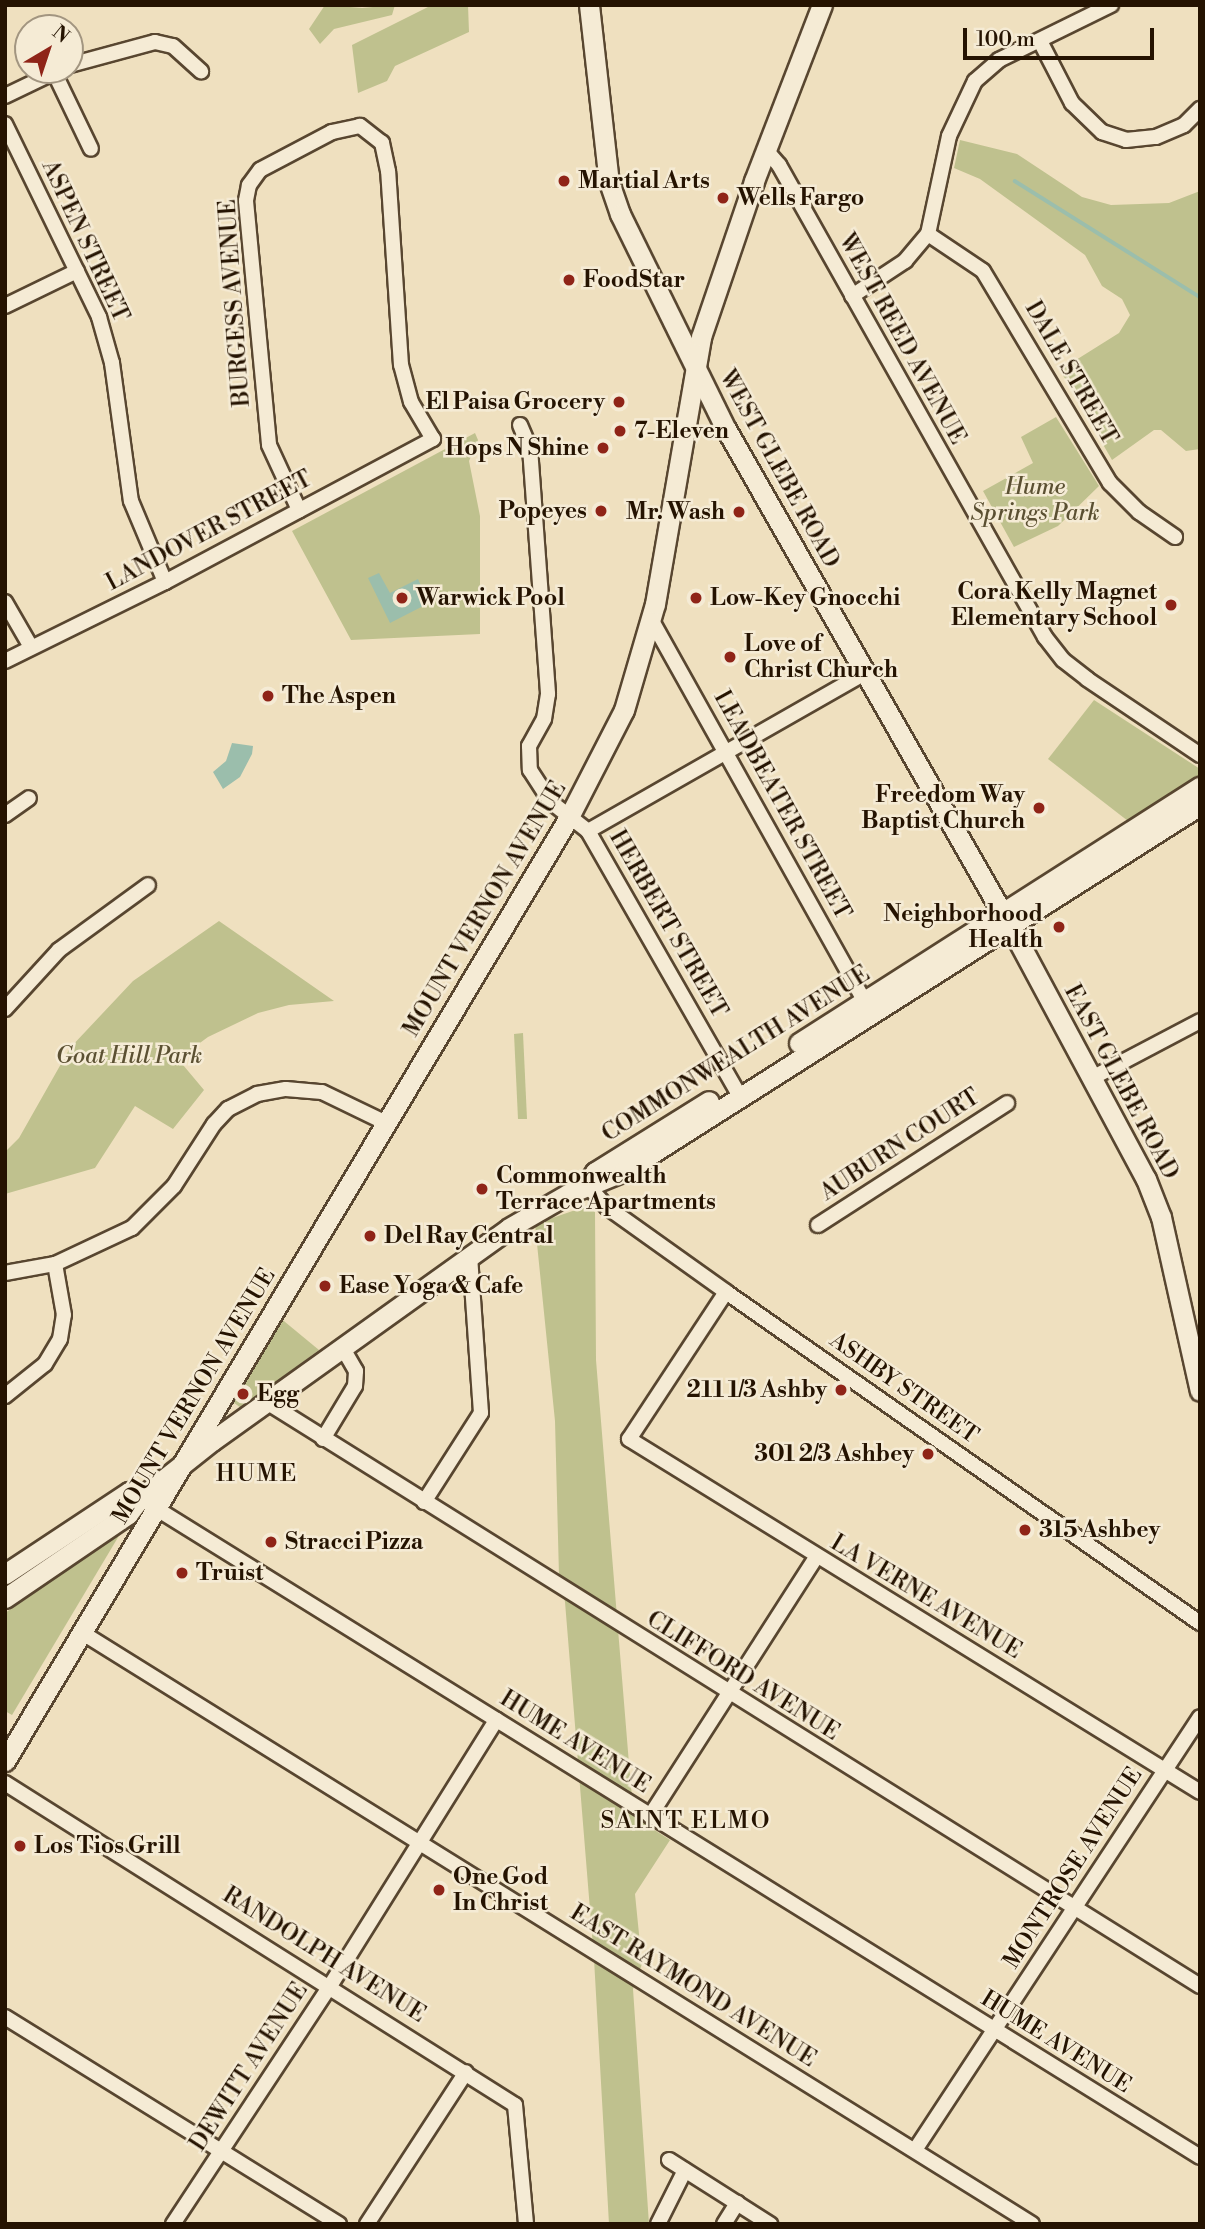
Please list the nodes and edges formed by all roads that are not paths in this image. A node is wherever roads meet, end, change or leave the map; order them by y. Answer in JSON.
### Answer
{"nodes":[{"id":1,"x":589,"y":5,"type":"edge"},
{"id":2,"x":822,"y":5,"type":"edge"},
{"id":3,"x":1111,"y":5,"type":"edge"},
{"id":4,"x":1040,"y":41,"type":"junction"},
{"id":5,"x":84,"y":61,"type":"edge"},
{"id":6,"x":201,"y":71,"type":"dead end"},
{"id":7,"x":30,"y":84,"type":"edge"},
{"id":8,"x":63,"y":84,"type":"edge"},
{"id":9,"x":5,"y":96,"type":"edge"},
{"id":10,"x":1200,"y":109,"type":"edge"},
{"id":11,"x":5,"y":124,"type":"edge"},
{"id":12,"x":332,"y":132,"type":"joint"},
{"id":13,"x":91,"y":149,"type":"dead end"},
{"id":14,"x":766,"y":150,"type":"junction"},
{"id":15,"x":928,"y":234,"type":"junction"},
{"id":16,"x":77,"y":271,"type":"junction"},
{"id":17,"x":852,"y":296,"type":"junction"},
{"id":18,"x":5,"y":306,"type":"edge"},
{"id":19,"x":694,"y":367,"type":"junction"},
{"id":20,"x":520,"y":425,"type":"dead end"},
{"id":21,"x":299,"y":510,"type":"junction"},
{"id":22,"x":1175,"y":537,"type":"dead end"},
{"id":23,"x":165,"y":582,"type":"junction"},
{"id":24,"x":5,"y":602,"type":"edge"},
{"id":25,"x":652,"y":621,"type":"junction"},
{"id":26,"x":31,"y":648,"type":"junction"},
{"id":27,"x":5,"y":661,"type":"edge"},
{"id":28,"x":865,"y":673,"type":"junction"},
{"id":29,"x":726,"y":752,"type":"junction"},
{"id":30,"x":1200,"y":755,"type":"edge"},
{"id":31,"x":1200,"y":787,"type":"edge"},
{"id":32,"x":29,"y":798,"type":"dead end"},
{"id":33,"x":1200,"y":805,"type":"edge"},
{"id":34,"x":5,"y":815,"type":"edge"},
{"id":35,"x":569,"y":817,"type":"junction"},
{"id":36,"x":588,"y":831,"type":"junction"},
{"id":37,"x":148,"y":885,"type":"dead end"},
{"id":38,"x":1006,"y":921,"type":"junction"},
{"id":39,"x":869,"y":1007,"type":"junction"},
{"id":40,"x":5,"y":1009,"type":"edge"},
{"id":41,"x":1200,"y":1021,"type":"edge"},
{"id":42,"x":1092,"y":1078,"type":"junction"},
{"id":43,"x":737,"y":1090,"type":"junction"},
{"id":44,"x":1007,"y":1103,"type":"dead end"},
{"id":45,"x":386,"y":1123,"type":"junction"},
{"id":46,"x":587,"y":1185,"type":"junction"},
{"id":47,"x":818,"y":1225,"type":"dead end"},
{"id":48,"x":470,"y":1256,"type":"junction"},
{"id":49,"x":55,"y":1264,"type":"junction"},
{"id":50,"x":5,"y":1273,"type":"edge"},
{"id":51,"x":726,"y":1292,"type":"junction"},
{"id":52,"x":342,"y":1347,"type":"junction"},
{"id":53,"x":1200,"y":1391,"type":"edge"},
{"id":54,"x":5,"y":1396,"type":"edge"},
{"id":55,"x":265,"y":1401,"type":"junction"},
{"id":56,"x":323,"y":1438,"type":"junction"},
{"id":57,"x":186,"y":1460,"type":"junction"},
{"id":58,"x":424,"y":1502,"type":"junction"},
{"id":59,"x":148,"y":1504,"type":"junction"},
{"id":60,"x":59,"y":1552,"type":"junction"},
{"id":61,"x":816,"y":1557,"type":"junction"},
{"id":62,"x":5,"y":1574,"type":"edge"},
{"id":63,"x":7,"y":1593,"type":"edge"},
{"id":64,"x":1200,"y":1623,"type":"edge"},
{"id":65,"x":81,"y":1632,"type":"junction"},
{"id":66,"x":729,"y":1695,"type":"junction"},
{"id":67,"x":1200,"y":1717,"type":"edge"},
{"id":68,"x":496,"y":1720,"type":"junction"},
{"id":69,"x":5,"y":1761,"type":"edge"},
{"id":70,"x":1165,"y":1769,"type":"junction"},
{"id":71,"x":5,"y":1783,"type":"edge"},
{"id":72,"x":1200,"y":1792,"type":"edge"},
{"id":73,"x":650,"y":1815,"type":"junction"},
{"id":74,"x":419,"y":1843,"type":"junction"},
{"id":75,"x":1074,"y":1907,"type":"junction"},
{"id":76,"x":330,"y":1986,"type":"junction"},
{"id":77,"x":1200,"y":1986,"type":"edge"},
{"id":78,"x":5,"y":2017,"type":"edge"},
{"id":79,"x":994,"y":2031,"type":"junction"},
{"id":80,"x":466,"y":2072,"type":"junction"},
{"id":81,"x":915,"y":2150,"type":"junction"},
{"id":82,"x":221,"y":2151,"type":"junction"},
{"id":83,"x":1200,"y":2157,"type":"edge"},
{"id":84,"x":669,"y":2160,"type":"dead end"},
{"id":85,"x":685,"y":2170,"type":"junction"},
{"id":86,"x":737,"y":2203,"type":"junction"},
{"id":87,"x":173,"y":2224,"type":"edge"},
{"id":88,"x":339,"y":2224,"type":"edge"},
{"id":89,"x":367,"y":2224,"type":"edge"},
{"id":90,"x":526,"y":2224,"type":"edge"},
{"id":91,"x":658,"y":2224,"type":"edge"},
{"id":92,"x":724,"y":2224,"type":"edge"},
{"id":93,"x":770,"y":2224,"type":"edge"},
{"id":94,"x":1032,"y":2224,"type":"edge"}],
"edges":[{"from":1,"to":19,"type":"main road","name":"WEST GLEBE ROAD"},
{"from":2,"to":14,"type":"main road","name":"MOUNT VERNON AVENUE"},
{"from":3,"to":4,"type":"street"},
{"from":4,"to":10,"type":"street"},
{"from":4,"to":15,"type":"street"},
{"from":5,"to":6,"type":"street"},
{"from":7,"to":9,"type":"street"},
{"from":8,"to":13,"type":"street"},
{"from":11,"to":16,"type":"street","name":"ASPEN STREET"},
{"from":12,"to":21,"type":"street","name":"BURGESS AVENUE"},
{"from":12,"to":21,"type":"street","name":"LANDOVER STREET"},
{"from":14,"to":17,"type":"street","name":"WEST REED AVENUE"},
{"from":14,"to":19,"type":"main road","name":"MOUNT VERNON AVENUE"},
{"from":15,"to":17,"type":"street"},
{"from":15,"to":22,"type":"street","name":"DALE STREET"},
{"from":16,"to":18,"type":"street"},
{"from":16,"to":23,"type":"street","name":"ASPEN STREET"},
{"from":17,"to":30,"type":"street","name":"WEST REED AVENUE"},
{"from":19,"to":25,"type":"main road","name":"MOUNT VERNON AVENUE"},
{"from":19,"to":28,"type":"main road","name":"WEST GLEBE ROAD"},
{"from":20,"to":35,"type":"street","name":"HERBERT STREET"},
{"from":21,"to":23,"type":"street","name":"LANDOVER STREET"},
{"from":23,"to":26,"type":"street","name":"LANDOVER STREET"},
{"from":24,"to":26,"type":"street"},
{"from":25,"to":29,"type":"street","name":"LEADBEATER STREET"},
{"from":25,"to":35,"type":"main road","name":"MOUNT VERNON AVENUE"},
{"from":26,"to":27,"type":"street","name":"LANDOVER STREET"},
{"from":28,"to":29,"type":"street"},
{"from":28,"to":38,"type":"main road","name":"WEST GLEBE ROAD"},
{"from":29,"to":36,"type":"street"},
{"from":29,"to":39,"type":"street","name":"LEADBEATER STREET"},
{"from":31,"to":38,"type":"main road","name":"COMMONWEALTH AVENUE"},
{"from":32,"to":34,"type":"street"},
{"from":33,"to":38,"type":"main road","name":"COMMONWEALTH AVENUE"},
{"from":35,"to":36,"type":"street","name":"HERBERT STREET"},
{"from":35,"to":45,"type":"main road","name":"MOUNT VERNON AVENUE"},
{"from":36,"to":43,"type":"street","name":"HERBERT STREET"},
{"from":37,"to":40,"type":"street"},
{"from":38,"to":39,"type":"main road","name":"COMMONWEALTH AVENUE"},
{"from":38,"to":42,"type":"main road","name":"EAST GLEBE ROAD"},
{"from":39,"to":43,"type":"main road","name":"COMMONWEALTH AVENUE"},
{"from":41,"to":42,"type":"street"},
{"from":42,"to":53,"type":"main road","name":"EAST GLEBE ROAD"},
{"from":43,"to":46,"type":"main road","name":"COMMONWEALTH AVENUE"},
{"from":44,"to":47,"type":"street","name":"AUBURN COURT"},
{"from":45,"to":49,"type":"street"},
{"from":45,"to":57,"type":"main road","name":"MOUNT VERNON AVENUE"},
{"from":46,"to":48,"type":"main road","name":"COMMONWEALTH AVENUE"},
{"from":46,"to":51,"type":"street","name":"ASHBY STREET"},
{"from":48,"to":52,"type":"main road","name":"COMMONWEALTH AVENUE"},
{"from":48,"to":58,"type":"street"},
{"from":49,"to":50,"type":"street"},
{"from":49,"to":54,"type":"street"},
{"from":51,"to":61,"type":"street","name":"LA VERNE AVENUE"},
{"from":51,"to":64,"type":"street","name":"ASHBY STREET"},
{"from":52,"to":55,"type":"main road","name":"COMMONWEALTH AVENUE"},
{"from":52,"to":56,"type":"street"},
{"from":55,"to":56,"type":"street","name":"CLIFFORD AVENUE"},
{"from":55,"to":57,"type":"main road","name":"COMMONWEALTH AVENUE"},
{"from":56,"to":58,"type":"street","name":"CLIFFORD AVENUE"},
{"from":57,"to":59,"type":"main road","name":"COMMONWEALTH AVENUE"},
{"from":58,"to":66,"type":"street","name":"CLIFFORD AVENUE"},
{"from":59,"to":60,"type":"main road","name":"COMMONWEALTH AVENUE"},
{"from":59,"to":65,"type":"main road","name":"MOUNT VERNON AVENUE"},
{"from":59,"to":68,"type":"street","name":"HUME AVENUE"},
{"from":60,"to":62,"type":"main road","name":"COMMONWEALTH AVENUE"},
{"from":60,"to":63,"type":"main road","name":"COMMONWEALTH AVENUE"},
{"from":61,"to":66,"type":"street"},
{"from":61,"to":70,"type":"street","name":"LA VERNE AVENUE"},
{"from":65,"to":69,"type":"main road","name":"MOUNT VERNON AVENUE"},
{"from":65,"to":74,"type":"street","name":"EAST RAYMOND AVENUE"},
{"from":66,"to":73,"type":"street"},
{"from":66,"to":75,"type":"street","name":"CLIFFORD AVENUE"},
{"from":67,"to":70,"type":"street","name":"MONTROSE AVENUE"},
{"from":68,"to":73,"type":"street","name":"HUME AVENUE"},
{"from":68,"to":74,"type":"street","name":"DEWITT AVENUE"},
{"from":70,"to":72,"type":"street","name":"LA VERNE AVENUE"},
{"from":70,"to":75,"type":"street","name":"MONTROSE AVENUE"},
{"from":71,"to":76,"type":"street","name":"RANDOLPH AVENUE"},
{"from":73,"to":79,"type":"street","name":"HUME AVENUE"},
{"from":74,"to":76,"type":"street","name":"DEWITT AVENUE"},
{"from":74,"to":81,"type":"street","name":"EAST RAYMOND AVENUE"},
{"from":75,"to":77,"type":"street","name":"CLIFFORD AVENUE"},
{"from":75,"to":79,"type":"street","name":"MONTROSE AVENUE"},
{"from":76,"to":80,"type":"street","name":"RANDOLPH AVENUE"},
{"from":76,"to":82,"type":"street","name":"DEWITT AVENUE"},
{"from":78,"to":82,"type":"street"},
{"from":79,"to":81,"type":"street","name":"MONTROSE AVENUE"},
{"from":79,"to":83,"type":"street","name":"HUME AVENUE"},
{"from":80,"to":89,"type":"street"},
{"from":80,"to":90,"type":"street","name":"RANDOLPH AVENUE"},
{"from":81,"to":94,"type":"street","name":"EAST RAYMOND AVENUE"},
{"from":82,"to":87,"type":"street","name":"DEWITT AVENUE"},
{"from":82,"to":88,"type":"street"},
{"from":84,"to":85,"type":"street"},
{"from":85,"to":86,"type":"street"},
{"from":85,"to":91,"type":"street"},
{"from":86,"to":92,"type":"street"},
{"from":86,"to":93,"type":"street"}]}
